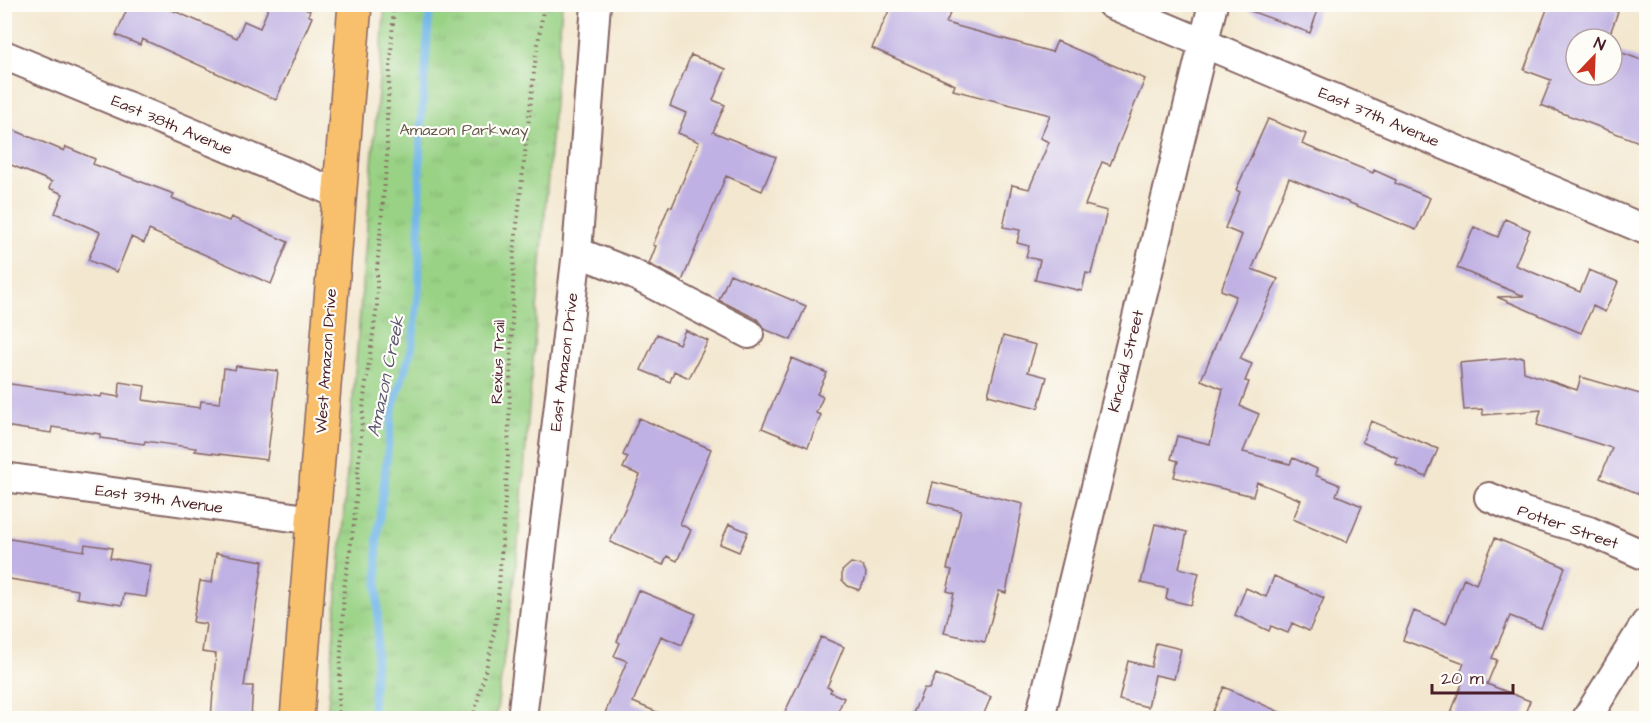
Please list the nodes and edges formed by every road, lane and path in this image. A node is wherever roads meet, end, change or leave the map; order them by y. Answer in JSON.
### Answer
{"nodes":[{"id":1,"x":355,"y":4,"type":"edge"},
{"id":2,"x":394,"y":4,"type":"edge"},
{"id":3,"x":544,"y":4,"type":"edge"},
{"id":4,"x":596,"y":4,"type":"edge"},
{"id":5,"x":1111,"y":4,"type":"edge"},
{"id":6,"x":1213,"y":4,"type":"edge"},
{"id":7,"x":1203,"y":43,"type":"junction"},
{"id":8,"x":4,"y":56,"type":"edge"},
{"id":9,"x":339,"y":194,"type":"junction"},
{"id":10,"x":1647,"y":230,"type":"edge"},
{"id":11,"x":577,"y":252,"type":"junction"},
{"id":12,"x":749,"y":334,"type":"dead end"},
{"id":13,"x":4,"y":477,"type":"edge"},
{"id":14,"x":1489,"y":497,"type":"dead end"},
{"id":15,"x":314,"y":520,"type":"junction"},
{"id":16,"x":1647,"y":556,"type":"edge"},
{"id":17,"x":1647,"y":623,"type":"edge"},
{"id":18,"x":297,"y":718,"type":"edge"},
{"id":19,"x":338,"y":718,"type":"edge"},
{"id":20,"x":473,"y":718,"type":"edge"},
{"id":21,"x":522,"y":718,"type":"edge"},
{"id":22,"x":1041,"y":718,"type":"edge"},
{"id":23,"x":1587,"y":718,"type":"edge"}],
"edges":[{"from":1,"to":9,"type":"main road","name":"West Amazon Drive"},
{"from":2,"to":19,"type":"path"},
{"from":3,"to":20,"type":"path","name":"Rexius Trail"},
{"from":4,"to":11,"type":"street","name":"East Amazon Drive"},
{"from":5,"to":7,"type":"street","name":"East 37th Avenue"},
{"from":6,"to":7,"type":"street","name":"Kincaid Street"},
{"from":7,"to":10,"type":"street","name":"East 37th Avenue"},
{"from":7,"to":22,"type":"street","name":"Kincaid Street"},
{"from":8,"to":9,"type":"street","name":"East 38th Avenue"},
{"from":9,"to":15,"type":"main road","name":"West Amazon Drive"},
{"from":11,"to":12,"type":"street"},
{"from":11,"to":21,"type":"street","name":"East Amazon Drive"},
{"from":13,"to":15,"type":"street","name":"East 39th Avenue"},
{"from":14,"to":16,"type":"street","name":"Potter Street"},
{"from":15,"to":18,"type":"main road","name":"West Amazon Drive"},
{"from":17,"to":23,"type":"street"}]}
